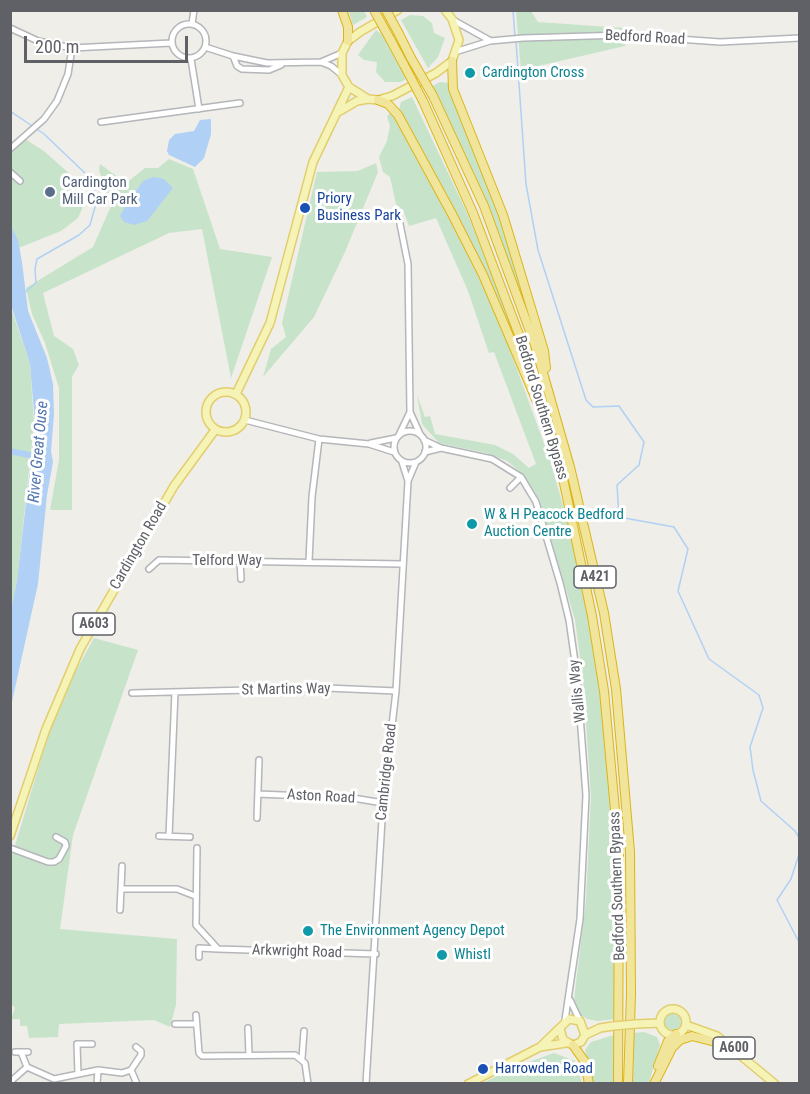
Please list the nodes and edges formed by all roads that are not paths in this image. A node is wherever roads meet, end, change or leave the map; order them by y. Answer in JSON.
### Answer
{"nodes":[{"id":1,"x":194,"y":10,"type":"edge"},
{"id":2,"x":342,"y":10,"type":"edge"},
{"id":3,"x":374,"y":10,"type":"edge"},
{"id":4,"x":386,"y":10,"type":"edge"},
{"id":5,"x":398,"y":10,"type":"edge"},
{"id":6,"x":448,"y":13,"type":"edge"},
{"id":7,"x":192,"y":24,"type":"junction"},
{"id":8,"x":10,"y":28,"type":"edge"},
{"id":9,"x":800,"y":38,"type":"edge"},
{"id":10,"x":490,"y":41,"type":"junction"},
{"id":11,"x":348,"y":42,"type":"junction"},
{"id":12,"x":171,"y":43,"type":"junction"},
{"id":13,"x":205,"y":47,"type":"junction"},
{"id":14,"x":72,"y":48,"type":"junction"},
{"id":15,"x":458,"y":51,"type":"junction"},
{"id":16,"x":342,"y":53,"type":"junction"},
{"id":17,"x":233,"y":56,"type":"junction"},
{"id":18,"x":191,"y":58,"type":"junction"},
{"id":19,"x":452,"y":62,"type":"junction"},
{"id":20,"x":321,"y":63,"type":"junction"},
{"id":21,"x":282,"y":64,"type":"junction"},
{"id":22,"x":342,"y":75,"type":"junction"},
{"id":23,"x":349,"y":87,"type":"junction"},
{"id":24,"x":368,"y":99,"type":"junction"},
{"id":25,"x":378,"y":100,"type":"junction"},
{"id":26,"x":240,"y":103,"type":"dead end"},
{"id":27,"x":199,"y":109,"type":"junction"},
{"id":28,"x":339,"y":112,"type":"junction"},
{"id":29,"x":101,"y":122,"type":"dead end"},
{"id":30,"x":10,"y":149,"type":"edge"},
{"id":31,"x":10,"y":172,"type":"edge"},
{"id":32,"x":20,"y":181,"type":"dead end"},
{"id":33,"x":399,"y":219,"type":"dead end"},
{"id":34,"x":549,"y":390,"type":"junction"},
{"id":35,"x":236,"y":394,"type":"junction"},
{"id":36,"x":410,"y":412,"type":"junction"},
{"id":37,"x":547,"y":419,"type":"junction"},
{"id":38,"x":245,"y":420,"type":"junction"},
{"id":39,"x":215,"y":430,"type":"junction"},
{"id":40,"x":420,"y":434,"type":"junction"},
{"id":41,"x":398,"y":436,"type":"junction"},
{"id":42,"x":320,"y":439,"type":"junction"},
{"id":43,"x":424,"y":440,"type":"junction"},
{"id":44,"x":369,"y":444,"type":"junction"},
{"id":45,"x":441,"y":448,"type":"junction"},
{"id":46,"x":394,"y":452,"type":"junction"},
{"id":47,"x":425,"y":452,"type":"junction"},
{"id":48,"x":402,"y":462,"type":"junction"},
{"id":49,"x":416,"y":462,"type":"junction"},
{"id":50,"x":520,"y":477,"type":"junction"},
{"id":51,"x":408,"y":481,"type":"junction"},
{"id":52,"x":510,"y":488,"type":"dead end"},
{"id":53,"x":240,"y":561,"type":"junction"},
{"id":54,"x":309,"y":561,"type":"junction"},
{"id":55,"x":402,"y":564,"type":"junction"},
{"id":56,"x":149,"y":569,"type":"dead end"},
{"id":57,"x":241,"y":579,"type":"dead end"},
{"id":58,"x":396,"y":690,"type":"junction"},
{"id":59,"x":175,"y":692,"type":"junction"},
{"id":60,"x":132,"y":693,"type":"dead end"},
{"id":61,"x":259,"y":760,"type":"dead end"},
{"id":62,"x":258,"y":794,"type":"junction"},
{"id":63,"x":383,"y":803,"type":"junction"},
{"id":64,"x":257,"y":818,"type":"dead end"},
{"id":65,"x":10,"y":836,"type":"edge"},
{"id":66,"x":159,"y":836,"type":"dead end"},
{"id":67,"x":169,"y":836,"type":"junction"},
{"id":68,"x":56,"y":837,"type":"dead end"},
{"id":69,"x":190,"y":837,"type":"dead end"},
{"id":70,"x":10,"y":848,"type":"edge"},
{"id":71,"x":197,"y":848,"type":"dead end"},
{"id":72,"x":122,"y":866,"type":"dead end"},
{"id":73,"x":121,"y":889,"type":"junction"},
{"id":74,"x":195,"y":896,"type":"junction"},
{"id":75,"x":120,"y":910,"type":"dead end"},
{"id":76,"x":218,"y":949,"type":"junction"},
{"id":77,"x":376,"y":954,"type":"junction"},
{"id":78,"x":199,"y":957,"type":"dead end"},
{"id":79,"x":570,"y":1000,"type":"junction"},
{"id":80,"x":196,"y":1015,"type":"dead end"},
{"id":81,"x":565,"y":1020,"type":"junction"},
{"id":82,"x":580,"y":1021,"type":"junction"},
{"id":83,"x":660,"y":1023,"type":"junction"},
{"id":84,"x":175,"y":1024,"type":"dead end"},
{"id":85,"x":196,"y":1024,"type":"junction"},
{"id":86,"x":686,"y":1025,"type":"junction"},
{"id":87,"x":248,"y":1028,"type":"dead end"},
{"id":88,"x":560,"y":1028,"type":"junction"},
{"id":89,"x":600,"y":1028,"type":"junction"},
{"id":90,"x":304,"y":1031,"type":"dead end"},
{"id":91,"x":676,"y":1034,"type":"junction"},
{"id":92,"x":585,"y":1035,"type":"junction"},
{"id":93,"x":92,"y":1044,"type":"dead end"},
{"id":94,"x":146,"y":1044,"type":"dead end"},
{"id":95,"x":569,"y":1044,"type":"junction"},
{"id":96,"x":731,"y":1046,"type":"junction"},
{"id":97,"x":540,"y":1047,"type":"junction"},
{"id":98,"x":22,"y":1052,"type":"dead end"},
{"id":99,"x":249,"y":1055,"type":"junction"},
{"id":100,"x":302,"y":1058,"type":"junction"},
{"id":101,"x":27,"y":1068,"type":"junction"},
{"id":102,"x":98,"y":1070,"type":"junction"},
{"id":103,"x":131,"y":1070,"type":"junction"},
{"id":104,"x":78,"y":1074,"type":"junction"},
{"id":105,"x":54,"y":1081,"type":"edge"},
{"id":106,"x":10,"y":1082,"type":"edge"},
{"id":107,"x":97,"y":1083,"type":"edge"},
{"id":108,"x":137,"y":1083,"type":"edge"},
{"id":109,"x":309,"y":1083,"type":"edge"},
{"id":110,"x":366,"y":1083,"type":"edge"},
{"id":111,"x":468,"y":1083,"type":"edge"},
{"id":112,"x":589,"y":1083,"type":"edge"},
{"id":113,"x":618,"y":1083,"type":"edge"},
{"id":114,"x":628,"y":1083,"type":"edge"},
{"id":115,"x":654,"y":1083,"type":"edge"},
{"id":116,"x":775,"y":1083,"type":"edge"}],
"edges":[{"from":1,"to":7,"type":"street"},
{"from":2,"to":11,"type":"highway"},
{"from":3,"to":37,"type":"highway","name":"Bedford Southern Bypass","number":"A421","bridge":true},
{"from":4,"to":34,"type":"highway","name":"Bedford Southern Bypass","number":"A421","bridge":true},
{"from":5,"to":11,"type":"main road"},
{"from":6,"to":10,"type":"street"},
{"from":6,"to":15,"type":"main road"},
{"from":7,"to":12,"type":"street"},
{"from":7,"to":13,"type":"street"},
{"from":8,"to":14,"type":"street"},
{"from":9,"to":10,"type":"street","name":"Bedford Road"},
{"from":10,"to":15,"type":"street","name":"Bedford Road"},
{"from":11,"to":16,"type":"main road"},
{"from":12,"to":14,"type":"street"},
{"from":12,"to":18,"type":"street"},
{"from":13,"to":17,"type":"street"},
{"from":13,"to":18,"type":"street"},
{"from":14,"to":30,"type":"street"},
{"from":15,"to":19,"type":"main road"},
{"from":16,"to":20,"type":"street"},
{"from":16,"to":22,"type":"main road"},
{"from":17,"to":21,"type":"street"},
{"from":17,"to":21,"type":"street"},
{"from":18,"to":27,"type":"street"},
{"from":19,"to":25,"type":"main road"},
{"from":19,"to":34,"type":"highway"},
{"from":20,"to":21,"type":"street"},
{"from":20,"to":22,"type":"street"},
{"from":22,"to":23,"type":"main road"},
{"from":23,"to":24,"type":"main road"},
{"from":23,"to":28,"type":"main road"},
{"from":24,"to":25,"type":"main road"},
{"from":24,"to":28,"type":"main road"},
{"from":25,"to":37,"type":"highway"},
{"from":26,"to":27,"type":"street"},
{"from":27,"to":29,"type":"street"},
{"from":28,"to":35,"type":"main road"},
{"from":31,"to":32,"type":"street"},
{"from":33,"to":36,"type":"street"},
{"from":34,"to":114,"type":"highway","name":"Bedford Southern Bypass","number":"A421"},
{"from":35,"to":38,"type":"main road"},
{"from":35,"to":39,"type":"main road"},
{"from":36,"to":40,"type":"street"},
{"from":36,"to":41,"type":"street"},
{"from":37,"to":113,"type":"highway","name":"Bedford Southern Bypass","number":"A421"},
{"from":38,"to":39,"type":"main road"},
{"from":38,"to":42,"type":"street"},
{"from":39,"to":65,"type":"main road","name":"Cardington Road","number":"A603"},
{"from":40,"to":41,"type":"street"},
{"from":40,"to":43,"type":"street"},
{"from":41,"to":44,"type":"street"},
{"from":41,"to":46,"type":"street"},
{"from":42,"to":44,"type":"street"},
{"from":42,"to":54,"type":"street"},
{"from":43,"to":45,"type":"street","name":"Wallis Way"},
{"from":43,"to":47,"type":"street"},
{"from":44,"to":46,"type":"street"},
{"from":45,"to":47,"type":"street","name":"Wallis Way"},
{"from":45,"to":50,"type":"street","name":"Wallis Way"},
{"from":46,"to":48,"type":"street"},
{"from":47,"to":49,"type":"street"},
{"from":48,"to":49,"type":"street"},
{"from":48,"to":51,"type":"street","name":"Cambridge Road"},
{"from":49,"to":51,"type":"street"},
{"from":50,"to":52,"type":"street"},
{"from":50,"to":79,"type":"street","name":"Wallis Way"},
{"from":51,"to":55,"type":"street","name":"Cambridge Road"},
{"from":53,"to":54,"type":"street","name":"Telford Way"},
{"from":53,"to":56,"type":"street","name":"Telford Way"},
{"from":53,"to":57,"type":"street"},
{"from":54,"to":55,"type":"street","name":"Telford Way"},
{"from":55,"to":58,"type":"street","name":"Cambridge Road"},
{"from":58,"to":59,"type":"street","name":"St Martins Way"},
{"from":58,"to":63,"type":"street","name":"Cambridge Road"},
{"from":59,"to":60,"type":"street","name":"St Martins Way"},
{"from":59,"to":67,"type":"street"},
{"from":61,"to":62,"type":"street"},
{"from":62,"to":63,"type":"street","name":"Aston Road"},
{"from":62,"to":64,"type":"street"},
{"from":63,"to":77,"type":"street","name":"Cambridge Road"},
{"from":66,"to":67,"type":"street"},
{"from":67,"to":69,"type":"street"},
{"from":68,"to":70,"type":"street"},
{"from":71,"to":74,"type":"street"},
{"from":72,"to":73,"type":"street"},
{"from":73,"to":74,"type":"street"},
{"from":73,"to":75,"type":"street"},
{"from":74,"to":76,"type":"street"},
{"from":76,"to":77,"type":"street","name":"Arkwright Road"},
{"from":76,"to":78,"type":"street","name":"Arkwright Road"},
{"from":77,"to":110,"type":"street","name":"Cambridge Road"},
{"from":79,"to":81,"type":"street","name":"Wallis Way"},
{"from":79,"to":82,"type":"street"},
{"from":80,"to":85,"type":"street"},
{"from":81,"to":82,"type":"main road"},
{"from":81,"to":88,"type":"main road"},
{"from":82,"to":89,"type":"main road"},
{"from":82,"to":92,"type":"main road"},
{"from":83,"to":86,"type":"main road"},
{"from":83,"to":89,"type":"main road","bridge":true},
{"from":83,"to":91,"type":"main road"},
{"from":84,"to":85,"type":"street"},
{"from":85,"to":99,"type":"street"},
{"from":86,"to":91,"type":"main road"},
{"from":86,"to":96,"type":"main road","number":"A600"},
{"from":87,"to":99,"type":"street"},
{"from":88,"to":95,"type":"main road"},
{"from":88,"to":97,"type":"main road"},
{"from":89,"to":92,"type":"main road"},
{"from":90,"to":100,"type":"street"},
{"from":91,"to":115,"type":"highway"},
{"from":92,"to":95,"type":"main road"},
{"from":93,"to":104,"type":"street"},
{"from":94,"to":103,"type":"street"},
{"from":95,"to":97,"type":"main road"},
{"from":95,"to":112,"type":"highway"},
{"from":96,"to":115,"type":"highway"},
{"from":96,"to":116,"type":"main road","number":"A600"},
{"from":97,"to":111,"type":"main road"},
{"from":98,"to":101,"type":"street"},
{"from":99,"to":100,"type":"street"},
{"from":100,"to":109,"type":"street"},
{"from":101,"to":105,"type":"street"},
{"from":101,"to":106,"type":"street"},
{"from":102,"to":103,"type":"street"},
{"from":102,"to":104,"type":"street"},
{"from":102,"to":107,"type":"street"},
{"from":103,"to":108,"type":"street"},
{"from":104,"to":105,"type":"street"}]}
